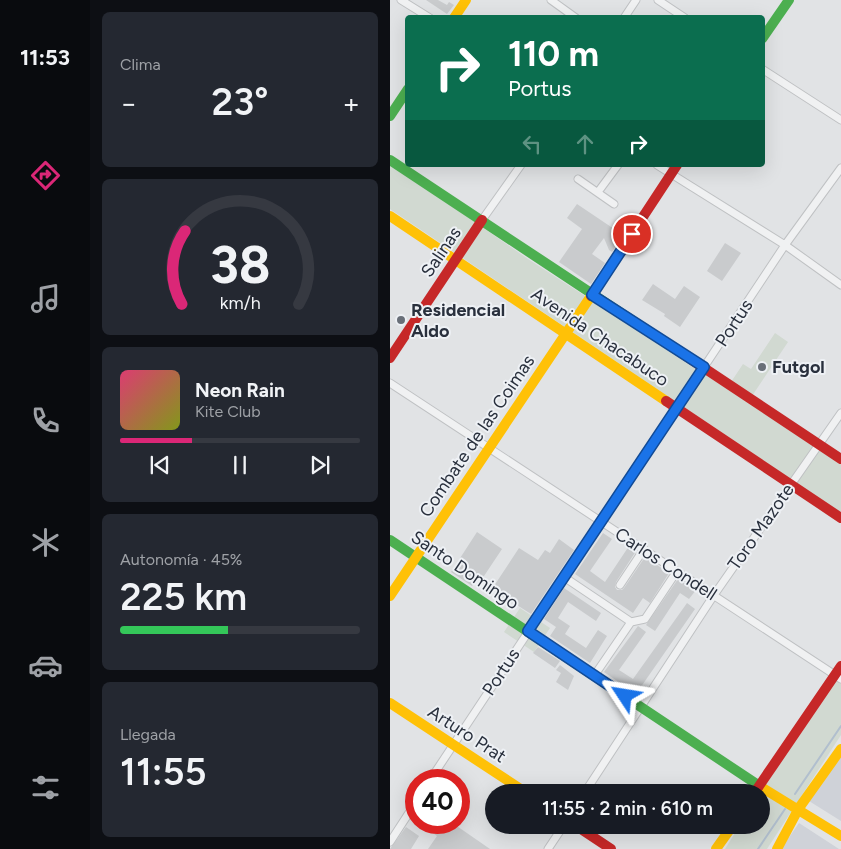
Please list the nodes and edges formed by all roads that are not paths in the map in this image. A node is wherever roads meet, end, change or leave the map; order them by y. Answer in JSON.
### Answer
{"nodes":[{"id":1,"x":402,"y":0,"type":"edge"},
{"id":2,"x":466,"y":0,"type":"edge"},
{"id":3,"x":550,"y":0,"type":"edge"},
{"id":4,"x":636,"y":0,"type":"edge"},
{"id":5,"x":658,"y":0,"type":"edge"},
{"id":6,"x":789,"y":0,"type":"edge"},
{"id":7,"x":425,"y":15,"type":"edge"},
{"id":8,"x":456,"y":15,"type":"edge"},
{"id":9,"x":572,"y":15,"type":"edge"},
{"id":10,"x":626,"y":15,"type":"edge"},
{"id":11,"x":680,"y":15,"type":"edge"},
{"id":12,"x":765,"y":35,"type":"edge"},
{"id":13,"x":765,"y":71,"type":"edge"},
{"id":14,"x":405,"y":94,"type":"edge"},
{"id":15,"x":390,"y":116,"type":"edge"},
{"id":16,"x":841,"y":120,"type":"edge"},
{"id":17,"x":390,"y":160,"type":"edge"},
{"id":18,"x":520,"y":167,"type":"edge"},
{"id":19,"x":617,"y":167,"type":"edge"},
{"id":20,"x":660,"y":167,"type":"edge"},
{"id":21,"x":676,"y":167,"type":"edge"},
{"id":22,"x":841,"y":168,"type":"edge"},
{"id":23,"x":671,"y":174,"type":"junction"},
{"id":24,"x":578,"y":179,"type":"dead end"},
{"id":25,"x":598,"y":192,"type":"junction"},
{"id":26,"x":614,"y":204,"type":"dead end"},
{"id":27,"x":390,"y":216,"type":"edge"},
{"id":28,"x":482,"y":220,"type":"junction"},
{"id":29,"x":784,"y":246,"type":"junction"},
{"id":30,"x":455,"y":260,"type":"junction"},
{"id":31,"x":841,"y":285,"type":"edge"},
{"id":32,"x":592,"y":295,"type":"junction"},
{"id":33,"x":565,"y":334,"type":"junction"},
{"id":34,"x":390,"y":358,"type":"edge"},
{"id":35,"x":704,"y":367,"type":"junction"},
{"id":36,"x":390,"y":383,"type":"edge"},
{"id":37,"x":677,"y":408,"type":"junction"},
{"id":38,"x":841,"y":413,"type":"edge"},
{"id":39,"x":819,"y":444,"type":"junction"},
{"id":40,"x":489,"y":450,"type":"junction"},
{"id":41,"x":841,"y":459,"type":"edge"},
{"id":42,"x":791,"y":484,"type":"junction"},
{"id":43,"x":841,"y":518,"type":"edge"},
{"id":44,"x":601,"y":522,"type":"junction"},
{"id":45,"x":390,"y":540,"type":"edge"},
{"id":46,"x":644,"y":549,"type":"junction"},
{"id":47,"x":416,"y":557,"type":"junction"},
{"id":48,"x":677,"y":571,"type":"junction"},
{"id":49,"x":564,"y":577,"type":"junction"},
{"id":50,"x":620,"y":586,"type":"dead end"},
{"id":51,"x":714,"y":595,"type":"junction"},
{"id":52,"x":390,"y":596,"type":"edge"},
{"id":53,"x":631,"y":622,"type":"junction"},
{"id":54,"x":528,"y":631,"type":"junction"},
{"id":55,"x":841,"y":666,"type":"edge"},
{"id":56,"x":594,"y":676,"type":"junction"},
{"id":57,"x":838,"y":677,"type":"edge"},
{"id":58,"x":390,"y":703,"type":"edge"},
{"id":59,"x":641,"y":706,"type":"junction"},
{"id":60,"x":453,"y":745,"type":"junction"},
{"id":61,"x":841,"y":749,"type":"edge"},
{"id":62,"x":437,"y":769,"type":"edge"},
{"id":63,"x":513,"y":784,"type":"edge"},
{"id":64,"x":590,"y":784,"type":"edge"},
{"id":65,"x":751,"y":784,"type":"edge"},
{"id":66,"x":762,"y":784,"type":"edge"},
{"id":67,"x":770,"y":795,"type":"edge"},
{"id":68,"x":799,"y":808,"type":"junction"},
{"id":69,"x":405,"y":819,"type":"edge"},
{"id":70,"x":558,"y":834,"type":"edge"},
{"id":71,"x":588,"y":834,"type":"edge"},
{"id":72,"x":726,"y":834,"type":"edge"},
{"id":73,"x":841,"y":836,"type":"edge"},
{"id":74,"x":390,"y":842,"type":"edge"},
{"id":75,"x":548,"y":849,"type":"edge"},
{"id":76,"x":611,"y":849,"type":"edge"},
{"id":77,"x":716,"y":849,"type":"edge"},
{"id":78,"x":778,"y":849,"type":"edge"}],
"edges":[{"from":1,"to":7,"type":"street"},
{"from":2,"to":8,"type":"main road"},
{"from":3,"to":9,"type":"street"},
{"from":4,"to":10,"type":"street"},
{"from":5,"to":11,"type":"street"},
{"from":6,"to":12,"type":"main road"},
{"from":13,"to":16,"type":"street"},
{"from":14,"to":15,"type":"main road"},
{"from":17,"to":28,"type":"main road","name":"Avenida Chacabuco"},
{"from":18,"to":28,"type":"street","name":"Salinas"},
{"from":19,"to":25,"type":"street"},
{"from":20,"to":23,"type":"street"},
{"from":21,"to":23,"type":"main road","name":"Combate de las Coimas"},
{"from":22,"to":29,"type":"street","name":"Portus"},
{"from":23,"to":29,"type":"street"},
{"from":23,"to":32,"type":"main road","name":"Combate de las Coimas"},
{"from":24,"to":25,"type":"street"},
{"from":25,"to":26,"type":"street"},
{"from":27,"to":30,"type":"main road","name":"Avenida Chacabuco"},
{"from":28,"to":30,"type":"main road","name":"Salinas"},
{"from":28,"to":32,"type":"main road","name":"Avenida Chacabuco"},
{"from":29,"to":31,"type":"street"},
{"from":29,"to":35,"type":"street","name":"Portus"},
{"from":30,"to":33,"type":"main road","name":"Avenida Chacabuco"},
{"from":30,"to":34,"type":"main road","name":"Salinas"},
{"from":32,"to":33,"type":"main road","name":"Combate de las Coimas"},
{"from":32,"to":35,"type":"main road","name":"Avenida Chacabuco"},
{"from":33,"to":37,"type":"main road","name":"Avenida Chacabuco"},
{"from":33,"to":40,"type":"main road","name":"Combate de las Coimas"},
{"from":35,"to":37,"type":"street","name":"Portus"},
{"from":35,"to":39,"type":"main road","name":"Avenida Chacabuco"},
{"from":36,"to":40,"type":"street","name":"Carlos Condell"},
{"from":37,"to":42,"type":"main road","name":"Avenida Chacabuco"},
{"from":37,"to":44,"type":"street","name":"Portus"},
{"from":38,"to":39,"type":"street","name":"Toro Mazote"},
{"from":39,"to":41,"type":"main road","name":"Avenida Chacabuco"},
{"from":39,"to":42,"type":"street","name":"Toro Mazote"},
{"from":40,"to":44,"type":"street","name":"Carlos Condell"},
{"from":40,"to":47,"type":"main road","name":"Combate de las Coimas"},
{"from":42,"to":43,"type":"main road","name":"Avenida Chacabuco"},
{"from":42,"to":51,"type":"street","name":"Toro Mazote"},
{"from":44,"to":46,"type":"street","name":"Carlos Condell"},
{"from":44,"to":49,"type":"street","name":"Portus"},
{"from":45,"to":47,"type":"main road","name":"Santo Domingo"},
{"from":46,"to":48,"type":"street","name":"Carlos Condell"},
{"from":46,"to":50,"type":"street"},
{"from":47,"to":52,"type":"main road","name":"Combate de las Coimas"},
{"from":47,"to":54,"type":"main road","name":"Santo Domingo"},
{"from":48,"to":51,"type":"street","name":"Carlos Condell"},
{"from":48,"to":53,"type":"street"},
{"from":49,"to":53,"type":"street"},
{"from":49,"to":54,"type":"street","name":"Portus"},
{"from":51,"to":57,"type":"street","name":"Carlos Condell"},
{"from":51,"to":59,"type":"street","name":"Toro Mazote"},
{"from":53,"to":56,"type":"street"},
{"from":54,"to":56,"type":"main road","name":"Santo Domingo"},
{"from":54,"to":60,"type":"street","name":"Portus"},
{"from":55,"to":57,"type":"main road"},
{"from":56,"to":59,"type":"main road","name":"Santo Domingo"},
{"from":57,"to":66,"type":"main road"},
{"from":58,"to":60,"type":"main road","name":"Arturo Prat"},
{"from":59,"to":64,"type":"street","name":"Toro Mazote"},
{"from":59,"to":65,"type":"main road","name":"Santo Domingo"},
{"from":60,"to":62,"type":"street","name":"Portus"},
{"from":60,"to":63,"type":"main road","name":"Arturo Prat"},
{"from":61,"to":68,"type":"main road"},
{"from":67,"to":68,"type":"main road","name":"Santo Domingo"},
{"from":68,"to":73,"type":"main road","name":"Santo Domingo"},
{"from":68,"to":78,"type":"main road"},
{"from":69,"to":74,"type":"street"},
{"from":70,"to":75,"type":"street"},
{"from":71,"to":76,"type":"main road"},
{"from":72,"to":77,"type":"main road"}]}
